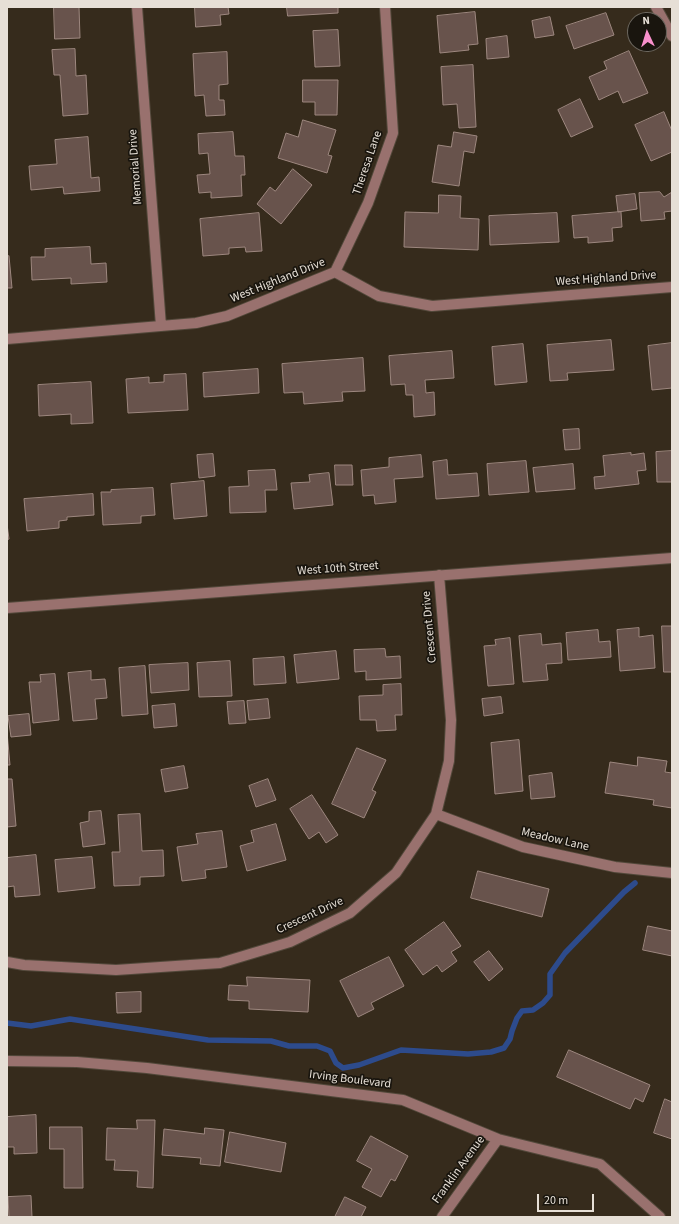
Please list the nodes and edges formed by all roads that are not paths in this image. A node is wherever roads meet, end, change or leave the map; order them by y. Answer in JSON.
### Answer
{"nodes":[{"id":1,"x":137,"y":7,"type":"edge"},
{"id":2,"x":385,"y":7,"type":"edge"},
{"id":3,"x":656,"y":7,"type":"edge"},
{"id":4,"x":672,"y":36,"type":"edge"},
{"id":5,"x":335,"y":272,"type":"junction"},
{"id":6,"x":672,"y":287,"type":"edge"},
{"id":7,"x":161,"y":326,"type":"junction"},
{"id":8,"x":7,"y":338,"type":"edge"},
{"id":9,"x":672,"y":558,"type":"edge"},
{"id":10,"x":439,"y":575,"type":"junction"},
{"id":11,"x":7,"y":608,"type":"edge"},
{"id":12,"x":436,"y":814,"type":"junction"},
{"id":13,"x":672,"y":873,"type":"edge"},
{"id":14,"x":7,"y":962,"type":"edge"},
{"id":15,"x":7,"y":1061,"type":"edge"},
{"id":16,"x":498,"y":1139,"type":"junction"},
{"id":17,"x":442,"y":1217,"type":"edge"},
{"id":18,"x":660,"y":1217,"type":"edge"}],
"edges":[{"from":1,"to":7,"type":"street","name":"Memorial Drive"},
{"from":2,"to":5,"type":"street","name":"Theresa Lane"},
{"from":3,"to":4,"type":"street"},
{"from":5,"to":6,"type":"street","name":"West Highland Drive"},
{"from":5,"to":7,"type":"street","name":"West Highland Drive"},
{"from":7,"to":8,"type":"street","name":"West Highland Drive"},
{"from":9,"to":10,"type":"street","name":"West 10th Street"},
{"from":10,"to":11,"type":"street","name":"West 10th Street"},
{"from":10,"to":12,"type":"street","name":"Crescent Drive"},
{"from":12,"to":13,"type":"street","name":"Meadow Lane"},
{"from":12,"to":14,"type":"street","name":"Crescent Drive"},
{"from":15,"to":16,"type":"street","name":"Irving Boulevard"},
{"from":16,"to":17,"type":"street","name":"Franklin Avenue"},
{"from":16,"to":18,"type":"street","name":"Irving Boulevard"}]}
